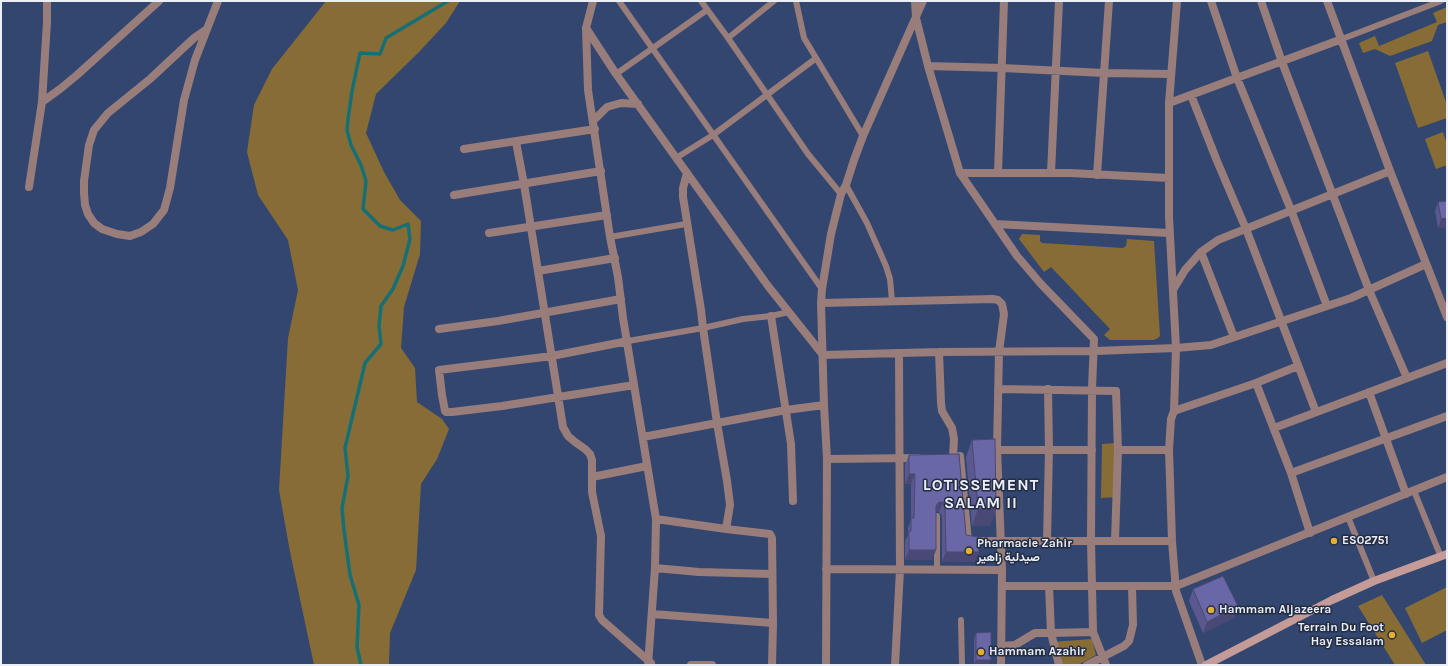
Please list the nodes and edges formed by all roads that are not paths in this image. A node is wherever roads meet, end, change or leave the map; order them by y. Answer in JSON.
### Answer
{"nodes":[{"id":1,"x":47,"y":1,"type":"edge"},
{"id":2,"x":159,"y":1,"type":"edge"},
{"id":3,"x":218,"y":1,"type":"edge"},
{"id":4,"x":593,"y":1,"type":"edge"},
{"id":5,"x":619,"y":1,"type":"edge"},
{"id":6,"x":701,"y":1,"type":"edge"},
{"id":7,"x":774,"y":1,"type":"edge"},
{"id":8,"x":796,"y":1,"type":"edge"},
{"id":9,"x":915,"y":1,"type":"edge"},
{"id":10,"x":923,"y":1,"type":"edge"},
{"id":11,"x":1004,"y":1,"type":"edge"},
{"id":12,"x":1059,"y":1,"type":"edge"},
{"id":13,"x":1109,"y":1,"type":"edge"},
{"id":14,"x":1177,"y":1,"type":"edge"},
{"id":15,"x":1211,"y":1,"type":"edge"},
{"id":16,"x":1261,"y":1,"type":"edge"},
{"id":17,"x":1328,"y":1,"type":"edge"},
{"id":18,"x":1441,"y":1,"type":"edge"},
{"id":19,"x":707,"y":10,"type":"junction"},
{"id":20,"x":916,"y":18,"type":"junction"},
{"id":21,"x":586,"y":28,"type":"junction"},
{"id":22,"x":207,"y":29,"type":"junction"},
{"id":23,"x":728,"y":38,"type":"junction"},
{"id":24,"x":1342,"y":39,"type":"junction"},
{"id":25,"x":652,"y":49,"type":"junction"},
{"id":26,"x":816,"y":59,"type":"junction"},
{"id":27,"x":1282,"y":62,"type":"junction"},
{"id":28,"x":928,"y":66,"type":"junction"},
{"id":29,"x":1002,"y":68,"type":"junction"},
{"id":30,"x":1056,"y":72,"type":"junction"},
{"id":31,"x":616,"y":74,"type":"junction"},
{"id":32,"x":1104,"y":74,"type":"junction"},
{"id":33,"x":1171,"y":74,"type":"junction"},
{"id":34,"x":1237,"y":78,"type":"junction"},
{"id":35,"x":1191,"y":95,"type":"junction"},
{"id":36,"x":767,"y":96,"type":"junction"},
{"id":37,"x":42,"y":102,"type":"junction"},
{"id":38,"x":1169,"y":103,"type":"junction"},
{"id":39,"x":638,"y":104,"type":"junction"},
{"id":40,"x":593,"y":121,"type":"junction"},
{"id":41,"x":595,"y":129,"type":"junction"},
{"id":42,"x":713,"y":135,"type":"junction"},
{"id":43,"x":863,"y":136,"type":"junction"},
{"id":44,"x":516,"y":142,"type":"junction"},
{"id":45,"x":464,"y":149,"type":"dead end"},
{"id":46,"x":676,"y":158,"type":"junction"},
{"id":47,"x":1390,"y":171,"type":"junction"},
{"id":48,"x":601,"y":172,"type":"junction"},
{"id":49,"x":960,"y":173,"type":"junction"},
{"id":50,"x":998,"y":173,"type":"junction"},
{"id":51,"x":1051,"y":173,"type":"junction"},
{"id":52,"x":687,"y":174,"type":"junction"},
{"id":53,"x":1097,"y":175,"type":"junction"},
{"id":54,"x":1169,"y":178,"type":"junction"},
{"id":55,"x":524,"y":184,"type":"junction"},
{"id":56,"x":846,"y":185,"type":"junction"},
{"id":57,"x":29,"y":187,"type":"dead end"},
{"id":58,"x":841,"y":194,"type":"junction"},
{"id":59,"x":454,"y":195,"type":"dead end"},
{"id":60,"x":1334,"y":195,"type":"junction"},
{"id":61,"x":1291,"y":210,"type":"junction"},
{"id":62,"x":607,"y":215,"type":"junction"},
{"id":63,"x":686,"y":224,"type":"junction"},
{"id":64,"x":995,"y":224,"type":"junction"},
{"id":65,"x":531,"y":228,"type":"junction"},
{"id":66,"x":1246,"y":229,"type":"junction"},
{"id":67,"x":489,"y":233,"type":"dead end"},
{"id":68,"x":1169,"y":233,"type":"junction"},
{"id":69,"x":610,"y":237,"type":"junction"},
{"id":70,"x":1201,"y":252,"type":"junction"},
{"id":71,"x":615,"y":258,"type":"junction"},
{"id":72,"x":1426,"y":264,"type":"junction"},
{"id":73,"x":538,"y":271,"type":"junction"},
{"id":74,"x":822,"y":289,"type":"junction"},
{"id":75,"x":1173,"y":290,"type":"junction"},
{"id":76,"x":1369,"y":290,"type":"junction"},
{"id":77,"x":621,"y":299,"type":"junction"},
{"id":78,"x":892,"y":301,"type":"junction"},
{"id":79,"x":821,"y":303,"type":"junction"},
{"id":80,"x":1327,"y":306,"type":"junction"},
{"id":81,"x":545,"y":312,"type":"junction"},
{"id":82,"x":788,"y":312,"type":"junction"},
{"id":83,"x":771,"y":316,"type":"junction"},
{"id":84,"x":1447,"y":316,"type":"edge"},
{"id":85,"x":1281,"y":320,"type":"junction"},
{"id":86,"x":703,"y":328,"type":"junction"},
{"id":87,"x":439,"y":329,"type":"dead end"},
{"id":88,"x":1234,"y":337,"type":"junction"},
{"id":89,"x":628,"y":341,"type":"junction"},
{"id":90,"x":1176,"y":348,"type":"junction"},
{"id":91,"x":1095,"y":351,"type":"junction"},
{"id":92,"x":939,"y":352,"type":"junction"},
{"id":93,"x":998,"y":352,"type":"junction"},
{"id":94,"x":899,"y":353,"type":"junction"},
{"id":95,"x":823,"y":355,"type":"junction"},
{"id":96,"x":552,"y":356,"type":"junction"},
{"id":97,"x":1447,"y":364,"type":"edge"},
{"id":98,"x":1298,"y":366,"type":"junction"},
{"id":99,"x":1407,"y":378,"type":"junction"},
{"id":100,"x":1256,"y":383,"type":"junction"},
{"id":101,"x":634,"y":385,"type":"junction"},
{"id":102,"x":998,"y":389,"type":"junction"},
{"id":103,"x":1048,"y":389,"type":"junction"},
{"id":104,"x":1092,"y":390,"type":"junction"},
{"id":105,"x":1369,"y":392,"type":"junction"},
{"id":106,"x":558,"y":397,"type":"junction"},
{"id":107,"x":824,"y":405,"type":"junction"},
{"id":108,"x":786,"y":410,"type":"junction"},
{"id":109,"x":1174,"y":411,"type":"junction"},
{"id":110,"x":1316,"y":412,"type":"junction"},
{"id":111,"x":1447,"y":416,"type":"edge"},
{"id":112,"x":717,"y":423,"type":"junction"},
{"id":113,"x":1274,"y":428,"type":"junction"},
{"id":114,"x":643,"y":437,"type":"junction"},
{"id":115,"x":1386,"y":437,"type":"junction"},
{"id":116,"x":997,"y":449,"type":"junction"},
{"id":117,"x":1049,"y":449,"type":"junction"},
{"id":118,"x":984,"y":450,"type":"edge"},
{"id":119,"x":1092,"y":450,"type":"junction"},
{"id":120,"x":1118,"y":450,"type":"junction"},
{"id":121,"x":1168,"y":450,"type":"junction"},
{"id":122,"x":970,"y":452,"type":"dead end"},
{"id":123,"x":953,"y":457,"type":"junction"},
{"id":124,"x":930,"y":458,"type":"edge"},
{"id":125,"x":827,"y":459,"type":"junction"},
{"id":126,"x":899,"y":459,"type":"junction"},
{"id":127,"x":647,"y":466,"type":"junction"},
{"id":128,"x":1291,"y":474,"type":"junction"},
{"id":129,"x":592,"y":477,"type":"junction"},
{"id":130,"x":1447,"y":477,"type":"edge"},
{"id":131,"x":1410,"y":492,"type":"junction"},
{"id":132,"x":793,"y":501,"type":"dead end"},
{"id":133,"x":937,"y":516,"type":"edge"},
{"id":134,"x":1348,"y":517,"type":"junction"},
{"id":135,"x":656,"y":518,"type":"junction"},
{"id":136,"x":726,"y":529,"type":"junction"},
{"id":137,"x":1310,"y":533,"type":"junction"},
{"id":138,"x":1000,"y":541,"type":"junction"},
{"id":139,"x":1047,"y":541,"type":"junction"},
{"id":140,"x":1091,"y":541,"type":"junction"},
{"id":141,"x":1115,"y":541,"type":"junction"},
{"id":142,"x":1172,"y":541,"type":"junction"},
{"id":143,"x":1444,"y":555,"type":"edge"},
{"id":144,"x":655,"y":568,"type":"junction"},
{"id":145,"x":826,"y":569,"type":"junction"},
{"id":146,"x":900,"y":570,"type":"junction"},
{"id":147,"x":937,"y":570,"type":"junction"},
{"id":148,"x":1002,"y":570,"type":"junction"},
{"id":149,"x":772,"y":574,"type":"junction"},
{"id":150,"x":1374,"y":581,"type":"junction"},
{"id":151,"x":1002,"y":586,"type":"junction"},
{"id":152,"x":1049,"y":586,"type":"junction"},
{"id":153,"x":1093,"y":586,"type":"junction"},
{"id":154,"x":1132,"y":586,"type":"junction"},
{"id":155,"x":1176,"y":586,"type":"junction"},
{"id":156,"x":652,"y":614,"type":"junction"},
{"id":157,"x":961,"y":620,"type":"dead end"},
{"id":158,"x":774,"y":623,"type":"junction"},
{"id":159,"x":1093,"y":632,"type":"junction"},
{"id":160,"x":1051,"y":633,"type":"junction"},
{"id":161,"x":1001,"y":646,"type":"junction"},
{"id":162,"x":1102,"y":657,"type":"junction"},
{"id":163,"x":650,"y":664,"type":"edge"},
{"id":164,"x":691,"y":665,"type":"edge"},
{"id":165,"x":712,"y":665,"type":"edge"},
{"id":166,"x":772,"y":665,"type":"edge"},
{"id":167,"x":826,"y":665,"type":"edge"},
{"id":168,"x":895,"y":665,"type":"edge"},
{"id":169,"x":962,"y":665,"type":"edge"},
{"id":170,"x":1001,"y":665,"type":"edge"},
{"id":171,"x":1059,"y":665,"type":"edge"},
{"id":172,"x":1087,"y":665,"type":"edge"},
{"id":173,"x":1106,"y":665,"type":"edge"},
{"id":174,"x":1202,"y":665,"type":"edge"},
{"id":175,"x":1206,"y":665,"type":"edge"}],
"edges":[{"from":1,"to":37,"type":"street"},
{"from":2,"to":37,"type":"street"},
{"from":3,"to":22,"type":"street"},
{"from":4,"to":21,"type":"street"},
{"from":5,"to":25,"type":"lane"},
{"from":6,"to":19,"type":"lane"},
{"from":7,"to":23,"type":"lane"},
{"from":8,"to":26,"type":"lane"},
{"from":9,"to":20,"type":"street"},
{"from":10,"to":20,"type":"street"},
{"from":11,"to":29,"type":"street"},
{"from":12,"to":30,"type":"street"},
{"from":13,"to":32,"type":"street"},
{"from":14,"to":33,"type":"street"},
{"from":15,"to":34,"type":"street"},
{"from":16,"to":27,"type":"street"},
{"from":17,"to":24,"type":"street"},
{"from":18,"to":24,"type":"lane"},
{"from":19,"to":23,"type":"lane"},
{"from":19,"to":25,"type":"lane"},
{"from":20,"to":28,"type":"street"},
{"from":20,"to":43,"type":"street"},
{"from":21,"to":31,"type":"street"},
{"from":21,"to":40,"type":"street"},
{"from":22,"to":22,"type":"street"},
{"from":23,"to":36,"type":"lane"},
{"from":24,"to":27,"type":"street"},
{"from":24,"to":47,"type":"street"},
{"from":25,"to":31,"type":"lane"},
{"from":25,"to":42,"type":"lane"},
{"from":26,"to":36,"type":"lane"},
{"from":26,"to":43,"type":"lane"},
{"from":27,"to":34,"type":"street"},
{"from":27,"to":60,"type":"street"},
{"from":28,"to":29,"type":"street"},
{"from":28,"to":49,"type":"street"},
{"from":29,"to":30,"type":"street"},
{"from":29,"to":50,"type":"street"},
{"from":30,"to":32,"type":"street"},
{"from":30,"to":51,"type":"street"},
{"from":31,"to":39,"type":"street"},
{"from":32,"to":33,"type":"street"},
{"from":32,"to":53,"type":"street"},
{"from":33,"to":38,"type":"street"},
{"from":34,"to":35,"type":"street"},
{"from":34,"to":61,"type":"street"},
{"from":35,"to":38,"type":"street"},
{"from":35,"to":66,"type":"street"},
{"from":36,"to":42,"type":"lane"},
{"from":36,"to":58,"type":"lane"},
{"from":37,"to":57,"type":"street"},
{"from":38,"to":54,"type":"street"},
{"from":39,"to":40,"type":"street"},
{"from":39,"to":46,"type":"street"},
{"from":40,"to":41,"type":"street"},
{"from":41,"to":44,"type":"street"},
{"from":41,"to":48,"type":"street"},
{"from":42,"to":46,"type":"lane"},
{"from":42,"to":74,"type":"lane"},
{"from":43,"to":56,"type":"street"},
{"from":44,"to":45,"type":"street"},
{"from":44,"to":55,"type":"street"},
{"from":46,"to":52,"type":"street"},
{"from":47,"to":60,"type":"street"},
{"from":47,"to":72,"type":"street"},
{"from":48,"to":55,"type":"street"},
{"from":48,"to":62,"type":"street"},
{"from":49,"to":50,"type":"street"},
{"from":49,"to":64,"type":"street"},
{"from":50,"to":51,"type":"street"},
{"from":51,"to":53,"type":"street"},
{"from":52,"to":63,"type":"street"},
{"from":52,"to":82,"type":"street"},
{"from":53,"to":54,"type":"street"},
{"from":54,"to":68,"type":"street"},
{"from":55,"to":59,"type":"street"},
{"from":55,"to":65,"type":"street"},
{"from":56,"to":58,"type":"street"},
{"from":56,"to":78,"type":"lane"},
{"from":58,"to":74,"type":"street"},
{"from":60,"to":61,"type":"street"},
{"from":60,"to":76,"type":"street"},
{"from":61,"to":66,"type":"street"},
{"from":61,"to":80,"type":"street"},
{"from":62,"to":65,"type":"street"},
{"from":62,"to":69,"type":"street"},
{"from":63,"to":69,"type":"lane"},
{"from":63,"to":86,"type":"street"},
{"from":64,"to":68,"type":"street"},
{"from":64,"to":91,"type":"street"},
{"from":65,"to":67,"type":"street"},
{"from":65,"to":73,"type":"street"},
{"from":66,"to":70,"type":"street"},
{"from":66,"to":85,"type":"street"},
{"from":68,"to":75,"type":"street"},
{"from":69,"to":71,"type":"street"},
{"from":70,"to":75,"type":"street"},
{"from":70,"to":88,"type":"street"},
{"from":71,"to":73,"type":"street"},
{"from":71,"to":77,"type":"street"},
{"from":72,"to":76,"type":"street"},
{"from":72,"to":84,"type":"street"},
{"from":73,"to":81,"type":"street"},
{"from":74,"to":79,"type":"street"},
{"from":75,"to":90,"type":"street"},
{"from":76,"to":80,"type":"street"},
{"from":76,"to":99,"type":"street"},
{"from":77,"to":81,"type":"street"},
{"from":77,"to":89,"type":"street"},
{"from":78,"to":79,"type":"street"},
{"from":78,"to":93,"type":"street"},
{"from":79,"to":95,"type":"street"},
{"from":80,"to":85,"type":"street"},
{"from":81,"to":87,"type":"street"},
{"from":81,"to":96,"type":"street"},
{"from":82,"to":83,"type":"lane"},
{"from":82,"to":95,"type":"street"},
{"from":83,"to":86,"type":"lane"},
{"from":83,"to":108,"type":"street"},
{"from":85,"to":88,"type":"street"},
{"from":85,"to":98,"type":"street"},
{"from":86,"to":89,"type":"lane"},
{"from":86,"to":112,"type":"street"},
{"from":88,"to":90,"type":"street"},
{"from":89,"to":96,"type":"street"},
{"from":89,"to":101,"type":"street"},
{"from":90,"to":91,"type":"street"},
{"from":90,"to":109,"type":"street"},
{"from":91,"to":93,"type":"street"},
{"from":91,"to":104,"type":"street"},
{"from":92,"to":93,"type":"street"},
{"from":92,"to":94,"type":"street"},
{"from":92,"to":123,"type":"street"},
{"from":93,"to":102,"type":"street"},
{"from":94,"to":95,"type":"street"},
{"from":94,"to":126,"type":"street"},
{"from":95,"to":107,"type":"street"},
{"from":96,"to":106,"type":"street"},
{"from":96,"to":106,"type":"street"},
{"from":97,"to":99,"type":"street"},
{"from":98,"to":100,"type":"street"},
{"from":98,"to":110,"type":"street"},
{"from":99,"to":105,"type":"street"},
{"from":100,"to":109,"type":"street"},
{"from":100,"to":113,"type":"street"},
{"from":101,"to":106,"type":"street"},
{"from":101,"to":114,"type":"street"},
{"from":102,"to":103,"type":"street"},
{"from":102,"to":116,"type":"street"},
{"from":103,"to":104,"type":"street"},
{"from":103,"to":117,"type":"street"},
{"from":104,"to":119,"type":"street"},
{"from":104,"to":120,"type":"street"},
{"from":105,"to":110,"type":"street"},
{"from":105,"to":115,"type":"street"},
{"from":106,"to":129,"type":"street"},
{"from":107,"to":108,"type":"street"},
{"from":107,"to":125,"type":"street"},
{"from":108,"to":112,"type":"street"},
{"from":108,"to":132,"type":"street"},
{"from":109,"to":121,"type":"street"},
{"from":110,"to":113,"type":"street"},
{"from":111,"to":115,"type":"street"},
{"from":112,"to":114,"type":"street"},
{"from":112,"to":136,"type":"street"},
{"from":113,"to":128,"type":"street"},
{"from":114,"to":127,"type":"street"},
{"from":115,"to":128,"type":"street"},
{"from":115,"to":131,"type":"street"},
{"from":116,"to":117,"type":"street"},
{"from":116,"to":118,"type":"street"},
{"from":116,"to":138,"type":"street"},
{"from":117,"to":119,"type":"street"},
{"from":117,"to":139,"type":"street"},
{"from":119,"to":140,"type":"street"},
{"from":120,"to":121,"type":"street"},
{"from":120,"to":141,"type":"street"},
{"from":121,"to":142,"type":"street"},
{"from":122,"to":123,"type":"street"},
{"from":123,"to":138,"type":"street"},
{"from":124,"to":126,"type":"street"},
{"from":125,"to":126,"type":"street"},
{"from":125,"to":145,"type":"street"},
{"from":126,"to":146,"type":"street"},
{"from":127,"to":129,"type":"street"},
{"from":127,"to":135,"type":"street"},
{"from":128,"to":137,"type":"street"},
{"from":129,"to":163,"type":"street"},
{"from":130,"to":131,"type":"street"},
{"from":131,"to":134,"type":"street"},
{"from":131,"to":143,"type":"lane"},
{"from":133,"to":147,"type":"lane"},
{"from":134,"to":137,"type":"street"},
{"from":134,"to":150,"type":"lane"},
{"from":135,"to":136,"type":"street"},
{"from":135,"to":144,"type":"street"},
{"from":136,"to":149,"type":"street"},
{"from":137,"to":155,"type":"street"},
{"from":138,"to":139,"type":"street"},
{"from":138,"to":148,"type":"street"},
{"from":139,"to":140,"type":"street"},
{"from":140,"to":141,"type":"street"},
{"from":140,"to":153,"type":"street"},
{"from":141,"to":142,"type":"street"},
{"from":142,"to":155,"type":"street"},
{"from":143,"to":150,"type":"street"},
{"from":144,"to":149,"type":"street"},
{"from":144,"to":156,"type":"street"},
{"from":145,"to":146,"type":"street"},
{"from":145,"to":167,"type":"street"},
{"from":146,"to":147,"type":"street"},
{"from":146,"to":168,"type":"street"},
{"from":147,"to":148,"type":"street"},
{"from":148,"to":151,"type":"street"},
{"from":149,"to":158,"type":"street"},
{"from":150,"to":175,"type":"street"},
{"from":151,"to":152,"type":"street"},
{"from":151,"to":161,"type":"street"},
{"from":152,"to":153,"type":"street"},
{"from":152,"to":160,"type":"street"},
{"from":153,"to":154,"type":"street"},
{"from":153,"to":159,"type":"street"},
{"from":154,"to":155,"type":"street"},
{"from":154,"to":162,"type":"street"},
{"from":155,"to":174,"type":"street"},
{"from":156,"to":158,"type":"street"},
{"from":156,"to":163,"type":"street"},
{"from":157,"to":169,"type":"lane"},
{"from":158,"to":166,"type":"street"},
{"from":159,"to":160,"type":"street"},
{"from":159,"to":162,"type":"street"},
{"from":160,"to":161,"type":"street"},
{"from":160,"to":171,"type":"street"},
{"from":161,"to":170,"type":"street"},
{"from":162,"to":172,"type":"street"},
{"from":162,"to":173,"type":"street"},
{"from":164,"to":165,"type":"street"}]}
